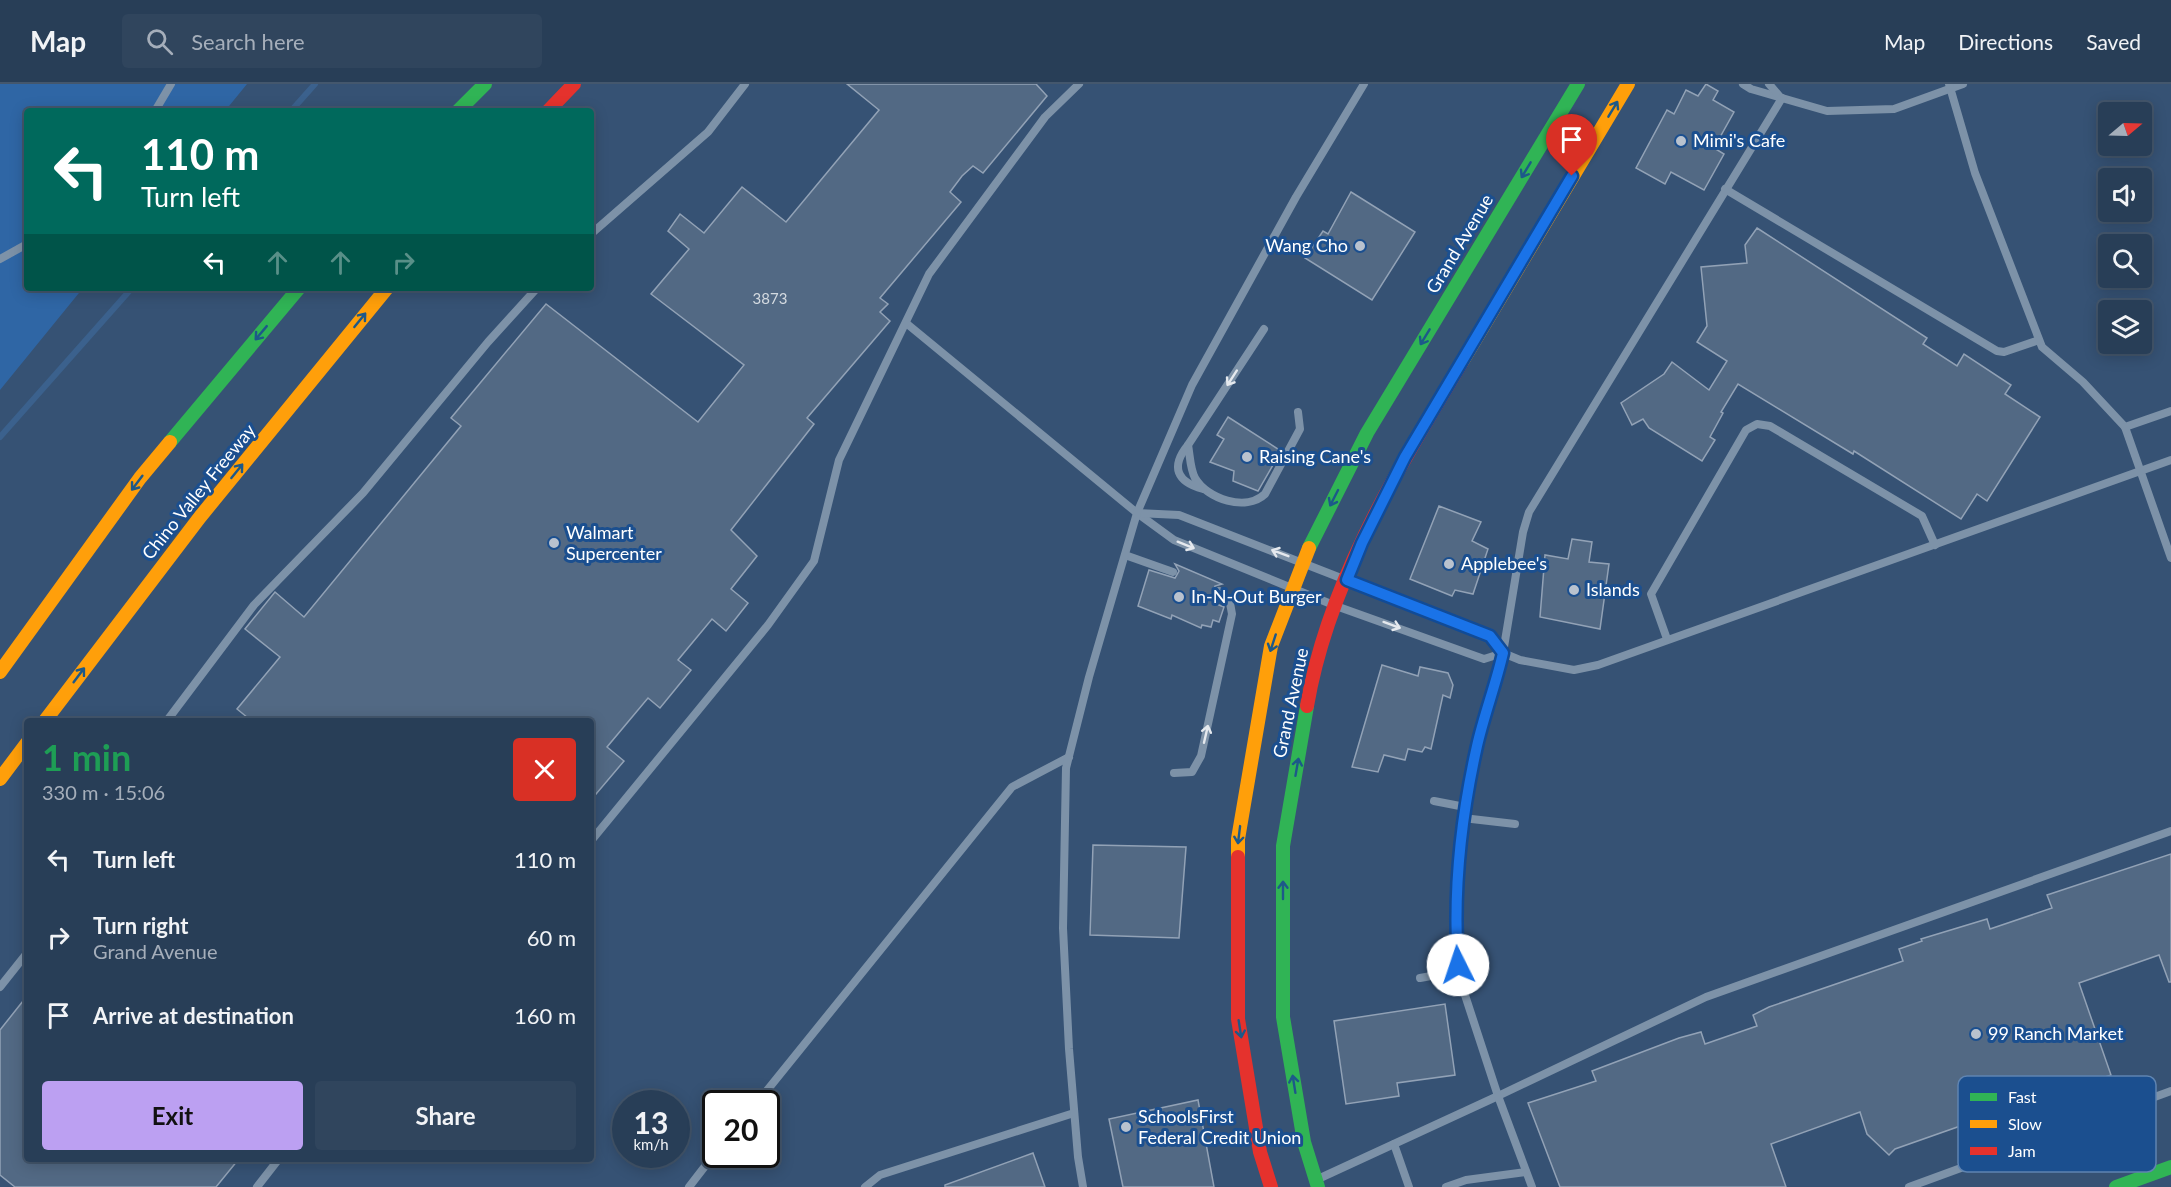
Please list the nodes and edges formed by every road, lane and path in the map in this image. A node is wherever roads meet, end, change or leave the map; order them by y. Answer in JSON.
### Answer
{"nodes":[{"id":1,"x":171,"y":84,"type":"edge"},
{"id":2,"x":485,"y":84,"type":"edge"},
{"id":3,"x":574,"y":84,"type":"edge"},
{"id":4,"x":745,"y":84,"type":"edge"},
{"id":5,"x":1079,"y":84,"type":"edge"},
{"id":6,"x":1364,"y":84,"type":"edge"},
{"id":7,"x":1578,"y":84,"type":"edge"},
{"id":8,"x":1628,"y":84,"type":"edge"},
{"id":9,"x":1743,"y":84,"type":"edge"},
{"id":10,"x":1769,"y":84,"type":"edge"},
{"id":11,"x":1963,"y":84,"type":"edge"},
{"id":12,"x":1949,"y":86,"type":"edge"},
{"id":13,"x":1782,"y":98,"type":"junction"},
{"id":14,"x":156,"y":108,"type":"edge"},
{"id":15,"x":461,"y":108,"type":"edge"},
{"id":16,"x":552,"y":108,"type":"edge"},
{"id":17,"x":1725,"y":189,"type":"junction"},
{"id":18,"x":594,"y":231,"type":"edge"},
{"id":19,"x":24,"y":246,"type":"edge"},
{"id":20,"x":0,"y":259,"type":"edge"},
{"id":21,"x":296,"y":291,"type":"edge"},
{"id":22,"x":385,"y":291,"type":"edge"},
{"id":23,"x":534,"y":291,"type":"edge"},
{"id":24,"x":906,"y":323,"type":"junction"},
{"id":25,"x":1264,"y":329,"type":"dead end"},
{"id":26,"x":2039,"y":340,"type":"junction"},
{"id":27,"x":2171,"y":411,"type":"edge"},
{"id":28,"x":1298,"y":412,"type":"dead end"},
{"id":29,"x":2125,"y":427,"type":"junction"},
{"id":30,"x":1188,"y":445,"type":"junction"},
{"id":31,"x":2171,"y":460,"type":"edge"},
{"id":32,"x":2140,"y":471,"type":"junction"},
{"id":33,"x":1204,"y":489,"type":"junction"},
{"id":34,"x":1137,"y":513,"type":"junction"},
{"id":35,"x":1935,"y":544,"type":"junction"},
{"id":36,"x":1125,"y":555,"type":"junction"},
{"id":37,"x":2171,"y":558,"type":"edge"},
{"id":38,"x":1303,"y":562,"type":"junction"},
{"id":39,"x":1173,"y":572,"type":"dead end"},
{"id":40,"x":1347,"y":580,"type":"junction"},
{"id":41,"x":1293,"y":588,"type":"junction"},
{"id":42,"x":1219,"y":591,"type":"dead end"},
{"id":43,"x":1336,"y":606,"type":"junction"},
{"id":44,"x":1667,"y":639,"type":"junction"},
{"id":45,"x":1503,"y":653,"type":"junction"},
{"id":46,"x":0,"y":672,"type":"edge"},
{"id":47,"x":47,"y":718,"type":"edge"},
{"id":48,"x":169,"y":718,"type":"edge"},
{"id":49,"x":24,"y":747,"type":"edge"},
{"id":50,"x":1069,"y":758,"type":"junction"},
{"id":51,"x":1174,"y":773,"type":"dead end"},
{"id":52,"x":0,"y":779,"type":"edge"},
{"id":53,"x":1434,"y":801,"type":"dead end"},
{"id":54,"x":1465,"y":807,"type":"junction"},
{"id":55,"x":1463,"y":818,"type":"junction"},
{"id":56,"x":1515,"y":824,"type":"dead end"},
{"id":57,"x":2171,"y":831,"type":"edge"},
{"id":58,"x":594,"y":837,"type":"edge"},
{"id":59,"x":24,"y":957,"type":"edge"},
{"id":60,"x":1459,"y":971,"type":"junction"},
{"id":61,"x":1420,"y":978,"type":"dead end"},
{"id":62,"x":0,"y":987,"type":"edge"},
{"id":63,"x":767,"y":1090,"type":"edge"},
{"id":64,"x":2171,"y":1091,"type":"edge"},
{"id":65,"x":1498,"y":1096,"type":"junction"},
{"id":66,"x":2156,"y":1096,"type":"edge"},
{"id":67,"x":1074,"y":1113,"type":"junction"},
{"id":68,"x":1394,"y":1144,"type":"junction"},
{"id":69,"x":276,"y":1162,"type":"edge"},
{"id":70,"x":2171,"y":1167,"type":"edge"},
{"id":71,"x":704,"y":1168,"type":"edge"},
{"id":72,"x":1958,"y":1169,"type":"edge"},
{"id":73,"x":1526,"y":1172,"type":"junction"},
{"id":74,"x":1317,"y":1184,"type":"edge"},
{"id":75,"x":257,"y":1187,"type":"edge"},
{"id":76,"x":689,"y":1187,"type":"edge"},
{"id":77,"x":865,"y":1187,"type":"edge"},
{"id":78,"x":1083,"y":1187,"type":"edge"},
{"id":79,"x":1271,"y":1187,"type":"edge"},
{"id":80,"x":1409,"y":1187,"type":"edge"},
{"id":81,"x":1446,"y":1187,"type":"edge"},
{"id":82,"x":1532,"y":1187,"type":"edge"},
{"id":83,"x":1909,"y":1187,"type":"edge"},
{"id":84,"x":2116,"y":1187,"type":"edge"}],
"edges":[{"from":1,"to":14,"type":"lane"},
{"from":2,"to":15,"type":"main road"},
{"from":3,"to":16,"type":"main road"},
{"from":4,"to":18,"type":"lane"},
{"from":5,"to":24,"type":"lane"},
{"from":6,"to":34,"type":"lane"},
{"from":7,"to":38,"type":"main road","name":"Grand Avenue","one_way":true},
{"from":40,"to":8,"type":"main road","name":"Grand Avenue","one_way":true},
{"from":9,"to":13,"type":"lane"},
{"from":10,"to":13,"type":"lane"},
{"from":11,"to":12,"type":"lane"},
{"from":12,"to":13,"type":"lane"},
{"from":12,"to":26,"type":"lane"},
{"from":13,"to":17,"type":"lane"},
{"from":17,"to":26,"type":"lane"},
{"from":17,"to":45,"type":"lane"},
{"from":19,"to":20,"type":"lane"},
{"from":21,"to":46,"type":"main road","one_way":true},
{"from":47,"to":22,"type":"main road","name":"Chino Valley Freeway","one_way":true},
{"from":23,"to":48,"type":"lane"},
{"from":24,"to":34,"type":"lane"},
{"from":24,"to":58,"type":"lane"},
{"from":25,"to":30,"type":"lane","one_way":true},
{"from":26,"to":29,"type":"lane"},
{"from":27,"to":29,"type":"lane"},
{"from":28,"to":33,"type":"lane"},
{"from":29,"to":32,"type":"lane"},
{"from":30,"to":33,"type":"lane"},
{"from":30,"to":33,"type":"lane"},
{"from":31,"to":32,"type":"lane"},
{"from":32,"to":35,"type":"lane"},
{"from":32,"to":37,"type":"lane"},
{"from":34,"to":36,"type":"lane"},
{"from":38,"to":34,"type":"lane","one_way":true},
{"from":34,"to":41,"type":"lane","one_way":true},
{"from":35,"to":44,"type":"lane"},
{"from":35,"to":44,"type":"lane"},
{"from":36,"to":39,"type":"lane"},
{"from":36,"to":50,"type":"lane"},
{"from":38,"to":40,"type":"lane"},
{"from":38,"to":41,"type":"main road","name":"Grand Avenue"},
{"from":40,"to":43,"type":"main road","name":"Grand Avenue"},
{"from":40,"to":45,"type":"lane"},
{"from":41,"to":43,"type":"lane"},
{"from":41,"to":79,"type":"main road","name":"Grand Avenue","one_way":true},
{"from":51,"to":42,"type":"lane","one_way":true},
{"from":43,"to":45,"type":"lane","one_way":true},
{"from":74,"to":43,"type":"main road","name":"Grand Avenue","one_way":true},
{"from":44,"to":45,"type":"lane"},
{"from":45,"to":54,"type":"lane"},
{"from":49,"to":52,"type":"main road"},
{"from":50,"to":63,"type":"lane"},
{"from":50,"to":67,"type":"lane"},
{"from":53,"to":54,"type":"lane"},
{"from":54,"to":55,"type":"lane"},
{"from":55,"to":56,"type":"lane"},
{"from":55,"to":60,"type":"lane"},
{"from":57,"to":65,"type":"lane"},
{"from":59,"to":62,"type":"lane"},
{"from":60,"to":61,"type":"lane"},
{"from":60,"to":65,"type":"lane"},
{"from":64,"to":66,"type":"lane"},
{"from":65,"to":68,"type":"lane"},
{"from":65,"to":73,"type":"lane"},
{"from":67,"to":77,"type":"lane"},
{"from":67,"to":78,"type":"lane"},
{"from":68,"to":74,"type":"lane"},
{"from":68,"to":80,"type":"lane"},
{"from":69,"to":75,"type":"lane"},
{"from":70,"to":84,"type":"main road"},
{"from":71,"to":76,"type":"lane"},
{"from":72,"to":83,"type":"lane"},
{"from":73,"to":81,"type":"lane"},
{"from":73,"to":82,"type":"lane"}]}
